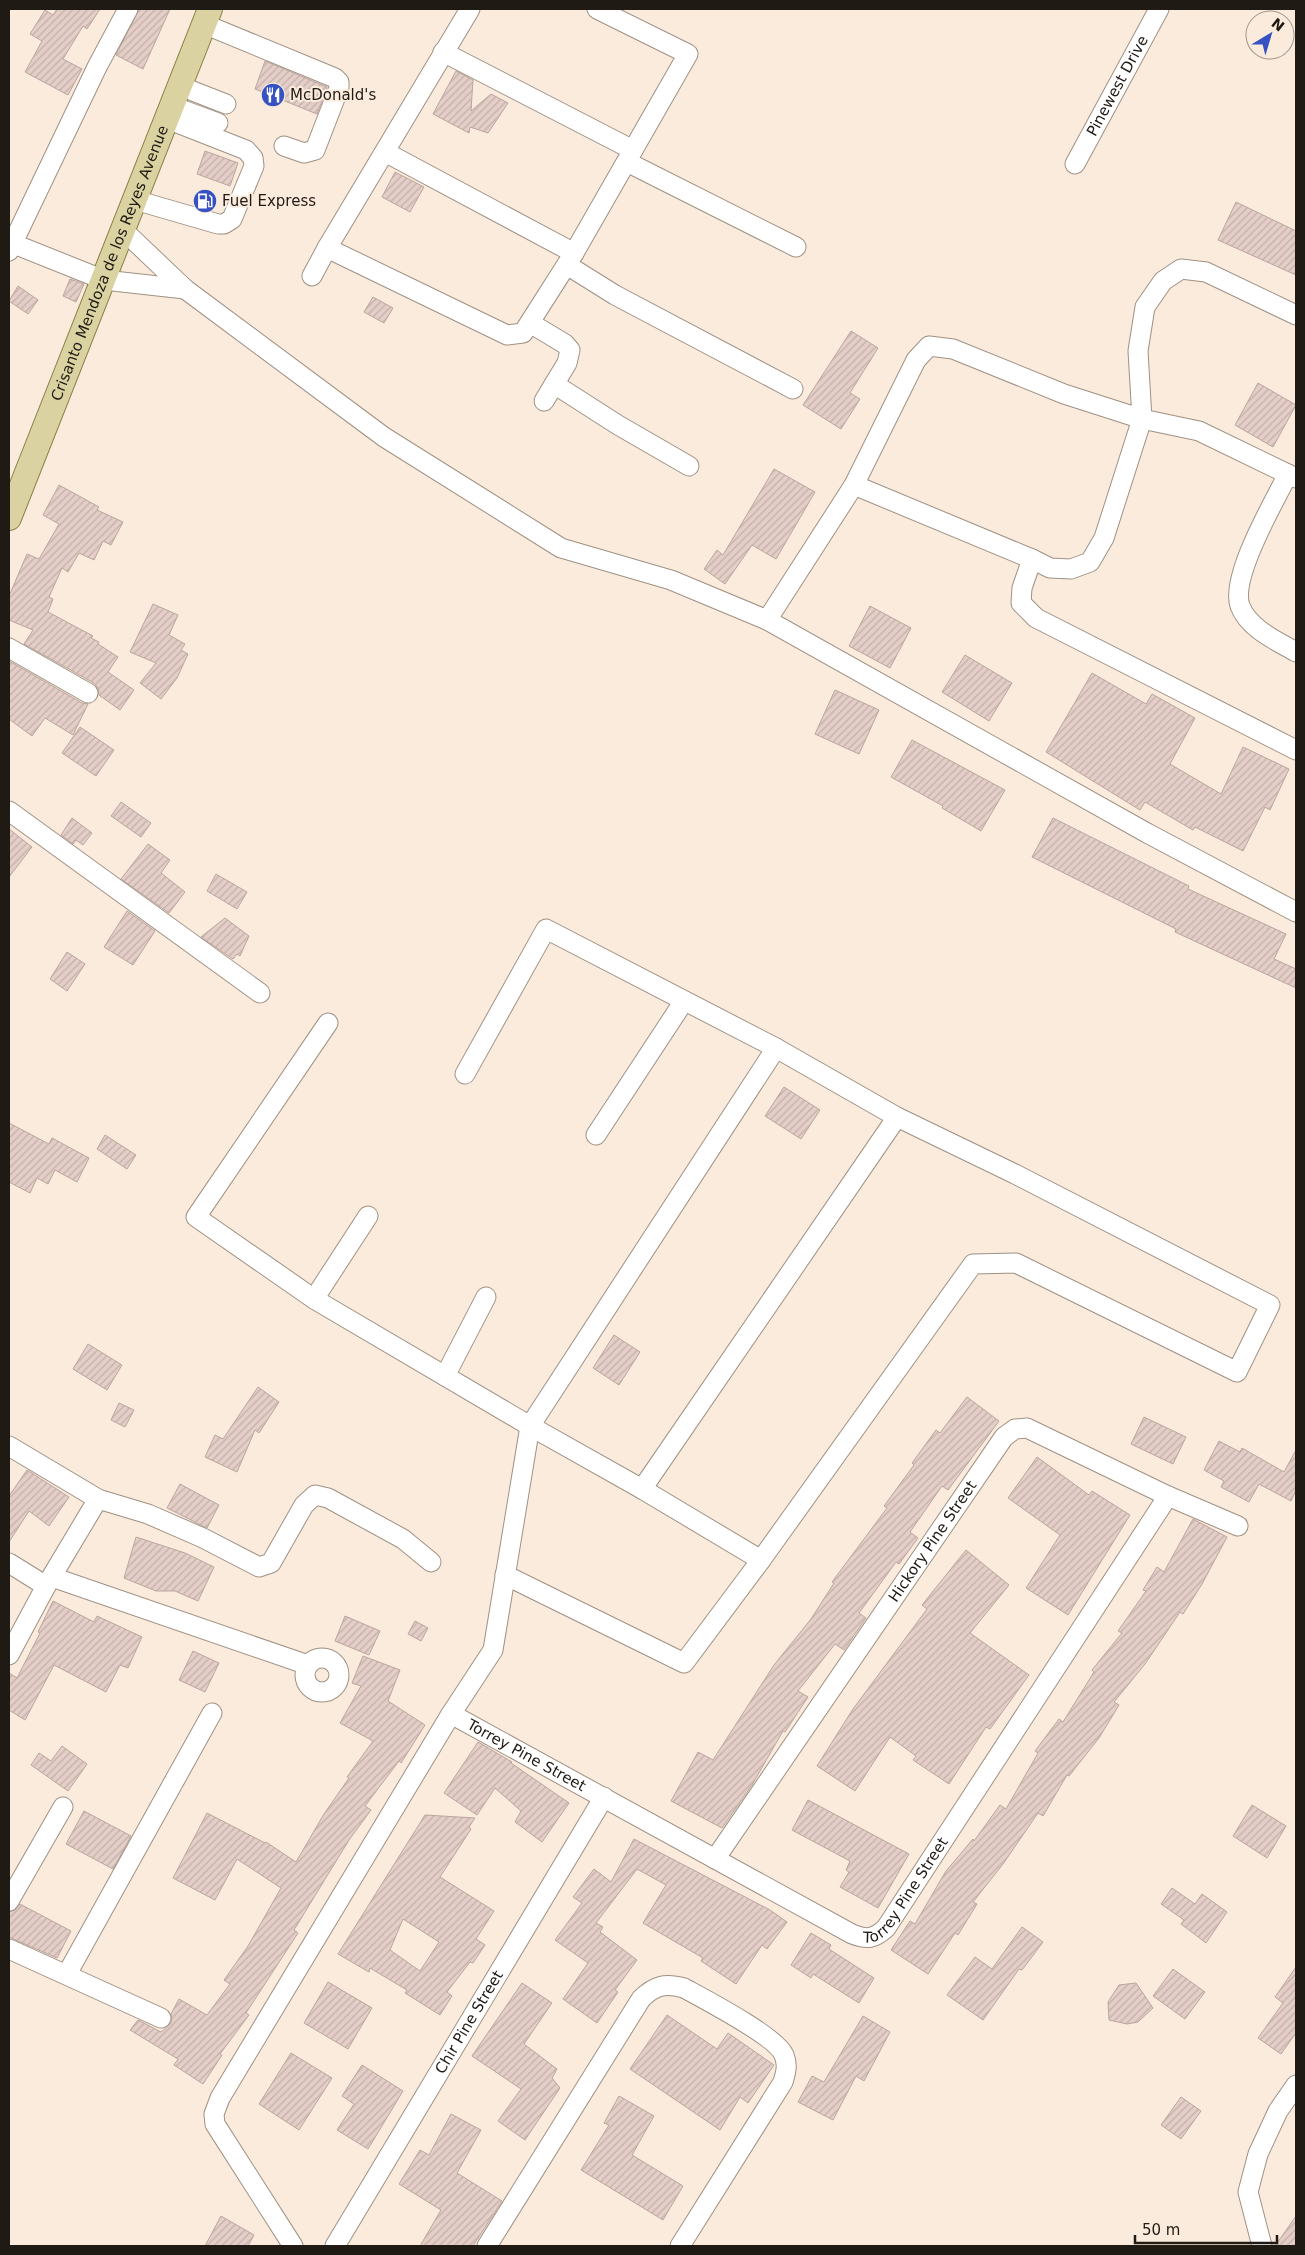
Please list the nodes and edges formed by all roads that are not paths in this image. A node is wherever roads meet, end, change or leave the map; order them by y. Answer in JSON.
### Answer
{"nodes":[{"id":1,"x":128,"y":9,"type":"edge"},
{"id":2,"x":470,"y":9,"type":"edge"},
{"id":3,"x":597,"y":9,"type":"edge"},
{"id":4,"x":1159,"y":9,"type":"edge"},
{"id":5,"x":207,"y":17,"type":"edge"},
{"id":6,"x":443,"y":52,"type":"junction"},
{"id":7,"x":173,"y":104,"type":"junction"},
{"id":8,"x":226,"y":104,"type":"dead end"},
{"id":9,"x":218,"y":123,"type":"dead end"},
{"id":10,"x":284,"y":146,"type":"dead end"},
{"id":11,"x":384,"y":152,"type":"junction"},
{"id":12,"x":630,"y":156,"type":"junction"},
{"id":13,"x":1075,"y":164,"type":"dead end"},
{"id":14,"x":135,"y":200,"type":"junction"},
{"id":15,"x":123,"y":230,"type":"junction"},
{"id":16,"x":10,"y":246,"type":"edge"},
{"id":17,"x":796,"y":247,"type":"dead end"},
{"id":18,"x":327,"y":248,"type":"junction"},
{"id":19,"x":570,"y":259,"type":"junction"},
{"id":20,"x":312,"y":276,"type":"dead end"},
{"id":21,"x":104,"y":280,"type":"junction"},
{"id":22,"x":185,"y":290,"type":"junction"},
{"id":23,"x":1296,"y":315,"type":"edge"},
{"id":24,"x":530,"y":323,"type":"junction"},
{"id":25,"x":554,"y":384,"type":"junction"},
{"id":26,"x":793,"y":389,"type":"dead end"},
{"id":27,"x":544,"y":401,"type":"dead end"},
{"id":28,"x":1142,"y":419,"type":"junction"},
{"id":29,"x":689,"y":466,"type":"dead end"},
{"id":30,"x":1292,"y":476,"type":"edge"},
{"id":31,"x":854,"y":486,"type":"junction"},
{"id":32,"x":9,"y":518,"type":"edge"},
{"id":33,"x":1032,"y":559,"type":"junction"},
{"id":34,"x":767,"y":620,"type":"junction"},
{"id":35,"x":9,"y":648,"type":"edge"},
{"id":36,"x":1296,"y":652,"type":"edge"},
{"id":37,"x":88,"y":693,"type":"dead end"},
{"id":38,"x":1296,"y":750,"type":"edge"},
{"id":39,"x":9,"y":811,"type":"edge"},
{"id":40,"x":1296,"y":912,"type":"edge"},
{"id":41,"x":260,"y":993,"type":"dead end"},
{"id":42,"x":684,"y":1001,"type":"junction"},
{"id":43,"x":328,"y":1023,"type":"dead end"},
{"id":44,"x":776,"y":1048,"type":"junction"},
{"id":45,"x":465,"y":1074,"type":"dead end"},
{"id":46,"x":897,"y":1116,"type":"junction"},
{"id":47,"x":596,"y":1135,"type":"dead end"},
{"id":48,"x":368,"y":1216,"type":"dead end"},
{"id":49,"x":486,"y":1297,"type":"dead end"},
{"id":50,"x":314,"y":1299,"type":"junction"},
{"id":51,"x":445,"y":1376,"type":"junction"},
{"id":52,"x":530,"y":1426,"type":"junction"},
{"id":53,"x":9,"y":1446,"type":"edge"},
{"id":54,"x":642,"y":1489,"type":"junction"},
{"id":55,"x":1168,"y":1496,"type":"junction"},
{"id":56,"x":98,"y":1499,"type":"junction"},
{"id":57,"x":1238,"y":1526,"type":"dead end"},
{"id":58,"x":761,"y":1560,"type":"junction"},
{"id":59,"x":431,"y":1562,"type":"dead end"},
{"id":60,"x":9,"y":1563,"type":"edge"},
{"id":61,"x":506,"y":1575,"type":"junction"},
{"id":62,"x":49,"y":1581,"type":"junction"},
{"id":63,"x":9,"y":1655,"type":"edge"},
{"id":64,"x":308,"y":1665,"type":"dead end"},
{"id":65,"x":212,"y":1713,"type":"dead end"},
{"id":66,"x":451,"y":1714,"type":"junction"},
{"id":67,"x":604,"y":1797,"type":"junction"},
{"id":68,"x":64,"y":1807,"type":"dead end"},
{"id":69,"x":715,"y":1859,"type":"junction"},
{"id":70,"x":9,"y":1901,"type":"edge"},
{"id":71,"x":9,"y":1948,"type":"edge"},
{"id":72,"x":67,"y":1974,"type":"junction"},
{"id":73,"x":161,"y":2018,"type":"dead end"},
{"id":74,"x":1296,"y":2085,"type":"edge"},
{"id":75,"x":293,"y":2246,"type":"edge"},
{"id":76,"x":335,"y":2246,"type":"edge"},
{"id":77,"x":487,"y":2246,"type":"edge"},
{"id":78,"x":680,"y":2246,"type":"edge"},
{"id":79,"x":1262,"y":2246,"type":"edge"}],
"edges":[{"from":1,"to":16,"type":"street"},
{"from":2,"to":6,"type":"street"},
{"from":3,"to":12,"type":"street"},
{"from":4,"to":13,"type":"street","name":"Pinewest Drive"},
{"from":5,"to":7,"type":"main road","name":"Crisanto Mendoza de los Reyes Avenue"},
{"from":5,"to":10,"type":"street"},
{"from":6,"to":11,"type":"street"},
{"from":6,"to":12,"type":"street"},
{"from":7,"to":8,"type":"street"},
{"from":7,"to":9,"type":"street"},
{"from":7,"to":14,"type":"main road","name":"Crisanto Mendoza de los Reyes Avenue"},
{"from":7,"to":14,"type":"street"},
{"from":11,"to":18,"type":"street"},
{"from":11,"to":19,"type":"street"},
{"from":12,"to":17,"type":"street"},
{"from":12,"to":19,"type":"street"},
{"from":14,"to":15,"type":"main road","name":"Crisanto Mendoza de los Reyes Avenue"},
{"from":15,"to":21,"type":"main road","name":"Crisanto Mendoza de los Reyes Avenue"},
{"from":15,"to":22,"type":"street"},
{"from":16,"to":21,"type":"street"},
{"from":18,"to":20,"type":"street"},
{"from":18,"to":24,"type":"street"},
{"from":19,"to":24,"type":"street"},
{"from":19,"to":26,"type":"street"},
{"from":21,"to":22,"type":"street"},
{"from":21,"to":32,"type":"main road","name":"Crisanto Mendoza de los Reyes Avenue"},
{"from":22,"to":34,"type":"street"},
{"from":23,"to":28,"type":"street"},
{"from":24,"to":25,"type":"street"},
{"from":25,"to":27,"type":"street"},
{"from":25,"to":29,"type":"street"},
{"from":28,"to":30,"type":"street"},
{"from":28,"to":31,"type":"street"},
{"from":28,"to":33,"type":"street"},
{"from":30,"to":36,"type":"street"},
{"from":31,"to":33,"type":"street"},
{"from":31,"to":34,"type":"street"},
{"from":33,"to":38,"type":"street"},
{"from":34,"to":40,"type":"street"},
{"from":35,"to":37,"type":"street"},
{"from":39,"to":41,"type":"street"},
{"from":42,"to":44,"type":"street"},
{"from":42,"to":45,"type":"street"},
{"from":42,"to":47,"type":"street"},
{"from":43,"to":50,"type":"street"},
{"from":44,"to":46,"type":"street"},
{"from":44,"to":52,"type":"street"},
{"from":46,"to":54,"type":"street"},
{"from":46,"to":58,"type":"street"},
{"from":48,"to":50,"type":"street"},
{"from":49,"to":51,"type":"street"},
{"from":50,"to":51,"type":"street"},
{"from":51,"to":52,"type":"street"},
{"from":52,"to":54,"type":"street"},
{"from":52,"to":61,"type":"street"},
{"from":53,"to":56,"type":"street"},
{"from":54,"to":58,"type":"street"},
{"from":55,"to":57,"type":"street","name":"Hickory Pine Street"},
{"from":55,"to":69,"type":"street","name":"Hickory Pine Street"},
{"from":55,"to":69,"type":"street","name":"Torrey Pine Street"},
{"from":56,"to":59,"type":"street"},
{"from":56,"to":62,"type":"street"},
{"from":58,"to":61,"type":"street"},
{"from":60,"to":62,"type":"street"},
{"from":61,"to":66,"type":"street"},
{"from":62,"to":63,"type":"street"},
{"from":62,"to":64,"type":"street"},
{"from":65,"to":72,"type":"street"},
{"from":66,"to":67,"type":"street","name":"Torrey Pine Street"},
{"from":66,"to":75,"type":"street"},
{"from":67,"to":69,"type":"street","name":"Torrey Pine Street"},
{"from":67,"to":76,"type":"street","name":"Chir Pine Street"},
{"from":68,"to":70,"type":"street"},
{"from":71,"to":72,"type":"street"},
{"from":72,"to":73,"type":"street"},
{"from":74,"to":79,"type":"street"},
{"from":77,"to":78,"type":"street"}]}
